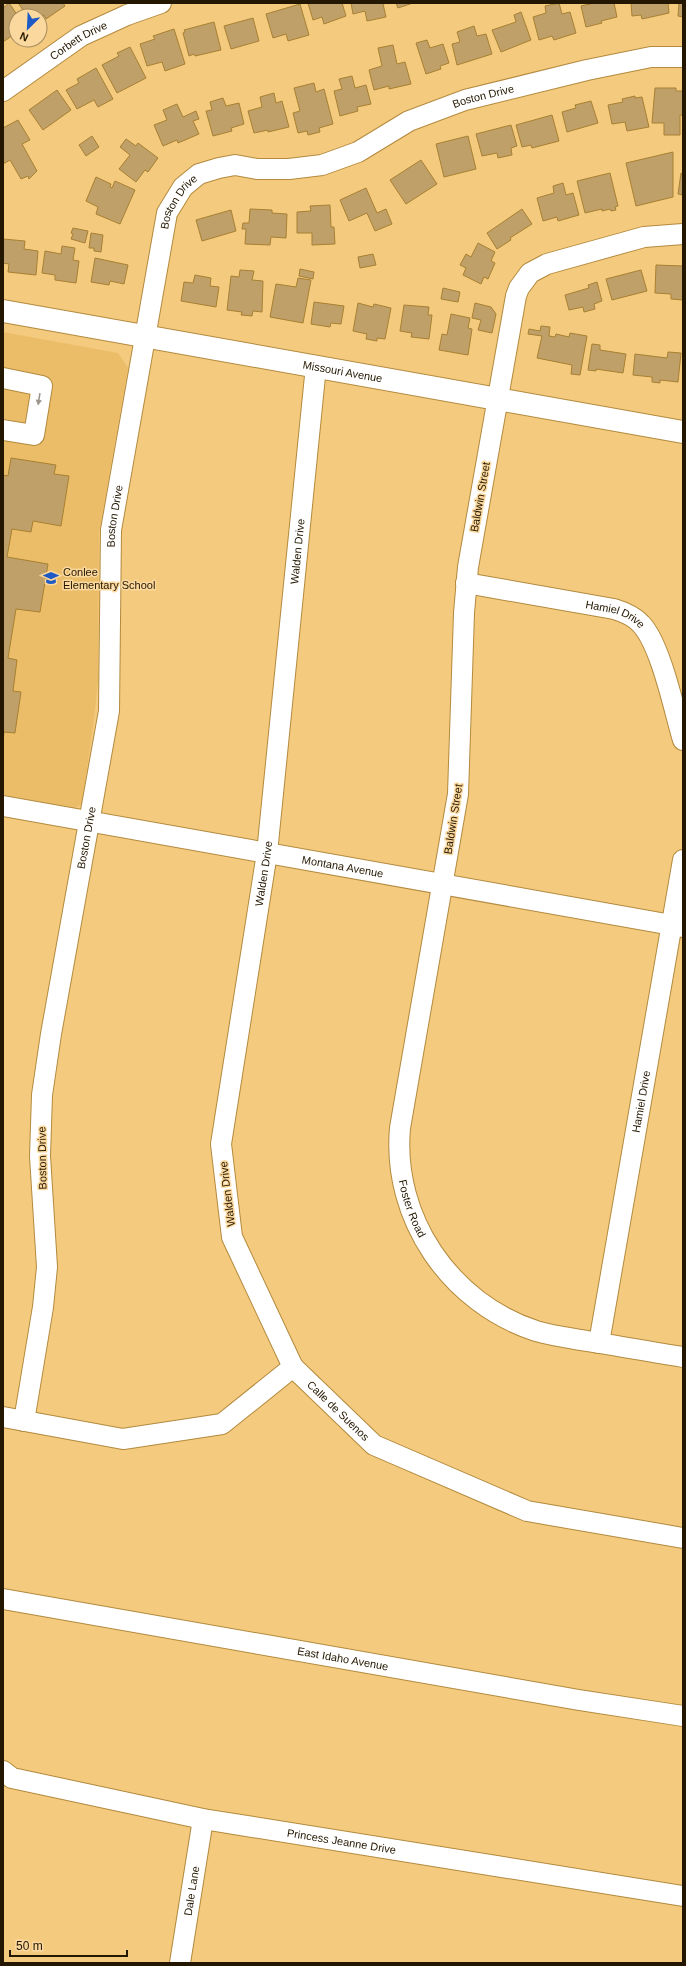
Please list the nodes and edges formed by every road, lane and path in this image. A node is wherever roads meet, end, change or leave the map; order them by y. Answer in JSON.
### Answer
{"nodes":[{"id":1,"x":161,"y":3,"type":"edge"},
{"id":2,"x":683,"y":57,"type":"edge"},
{"id":3,"x":3,"y":91,"type":"edge"},
{"id":4,"x":683,"y":234,"type":"edge"},
{"id":5,"x":3,"y":311,"type":"edge"},
{"id":6,"x":146,"y":337,"type":"junction"},
{"id":7,"x":316,"y":366,"type":"junction"},
{"id":8,"x":3,"y":378,"type":"edge"},
{"id":9,"x":497,"y":400,"type":"junction"},
{"id":10,"x":3,"y":430,"type":"edge"},
{"id":11,"x":683,"y":432,"type":"edge"},
{"id":12,"x":466,"y":583,"type":"junction"},
{"id":13,"x":683,"y":740,"type":"edge"},
{"id":14,"x":3,"y":806,"type":"edge"},
{"id":15,"x":89,"y":821,"type":"junction"},
{"id":16,"x":267,"y":853,"type":"junction"},
{"id":17,"x":683,"y":860,"type":"edge"},
{"id":18,"x":442,"y":884,"type":"junction"},
{"id":19,"x":677,"y":926,"type":"edge"},
{"id":20,"x":599,"y":1343,"type":"junction"},
{"id":21,"x":683,"y":1357,"type":"edge"},
{"id":22,"x":293,"y":1367,"type":"junction"},
{"id":23,"x":3,"y":1417,"type":"edge"},
{"id":24,"x":24,"y":1421,"type":"junction"},
{"id":25,"x":683,"y":1538,"type":"edge"},
{"id":26,"x":3,"y":1599,"type":"edge"},
{"id":27,"x":683,"y":1716,"type":"edge"},
{"id":28,"x":3,"y":1772,"type":"edge"},
{"id":29,"x":203,"y":1819,"type":"junction"},
{"id":30,"x":683,"y":1896,"type":"edge"},
{"id":31,"x":180,"y":1963,"type":"edge"}],
"edges":[{"from":1,"to":3,"type":"street","name":"Corbett Drive"},
{"from":2,"to":6,"type":"street","name":"Boston Drive"},
{"from":4,"to":9,"type":"street","name":"Baldwin Street"},
{"from":5,"to":6,"type":"main road","name":"Missouri Avenue"},
{"from":6,"to":7,"type":"main road","name":"Missouri Avenue"},
{"from":6,"to":15,"type":"street","name":"Boston Drive"},
{"from":7,"to":9,"type":"main road","name":"Missouri Avenue"},
{"from":7,"to":16,"type":"street","name":"Walden Drive"},
{"from":8,"to":10,"type":"street","one_way":true},
{"from":9,"to":11,"type":"main road","name":"Missouri Avenue"},
{"from":9,"to":12,"type":"street","name":"Baldwin Street"},
{"from":12,"to":13,"type":"street","name":"Hamiel Drive"},
{"from":12,"to":18,"type":"street","name":"Baldwin Street"},
{"from":14,"to":15,"type":"street","name":"Montana Avenue"},
{"from":15,"to":16,"type":"street","name":"Montana Avenue"},
{"from":15,"to":24,"type":"street","name":"Boston Drive"},
{"from":16,"to":18,"type":"street","name":"Montana Avenue"},
{"from":16,"to":22,"type":"street","name":"Walden Drive"},
{"from":17,"to":19,"type":"street","name":"Hamiel Drive"},
{"from":18,"to":19,"type":"street","name":"Montana Avenue"},
{"from":18,"to":20,"type":"street","name":"Foster Road"},
{"from":19,"to":20,"type":"street","name":"Hamiel Drive"},
{"from":20,"to":21,"type":"street","name":"Foster Road"},
{"from":22,"to":24,"type":"street"},
{"from":22,"to":25,"type":"street","name":"Calle de Suenos"},
{"from":23,"to":24,"type":"street"},
{"from":26,"to":27,"type":"street","name":"East Idaho Avenue"},
{"from":28,"to":29,"type":"street","name":"Princess Jeanne Drive"},
{"from":29,"to":30,"type":"street","name":"Princess Jeanne Drive"},
{"from":29,"to":31,"type":"street","name":"Dale Lane"}]}
